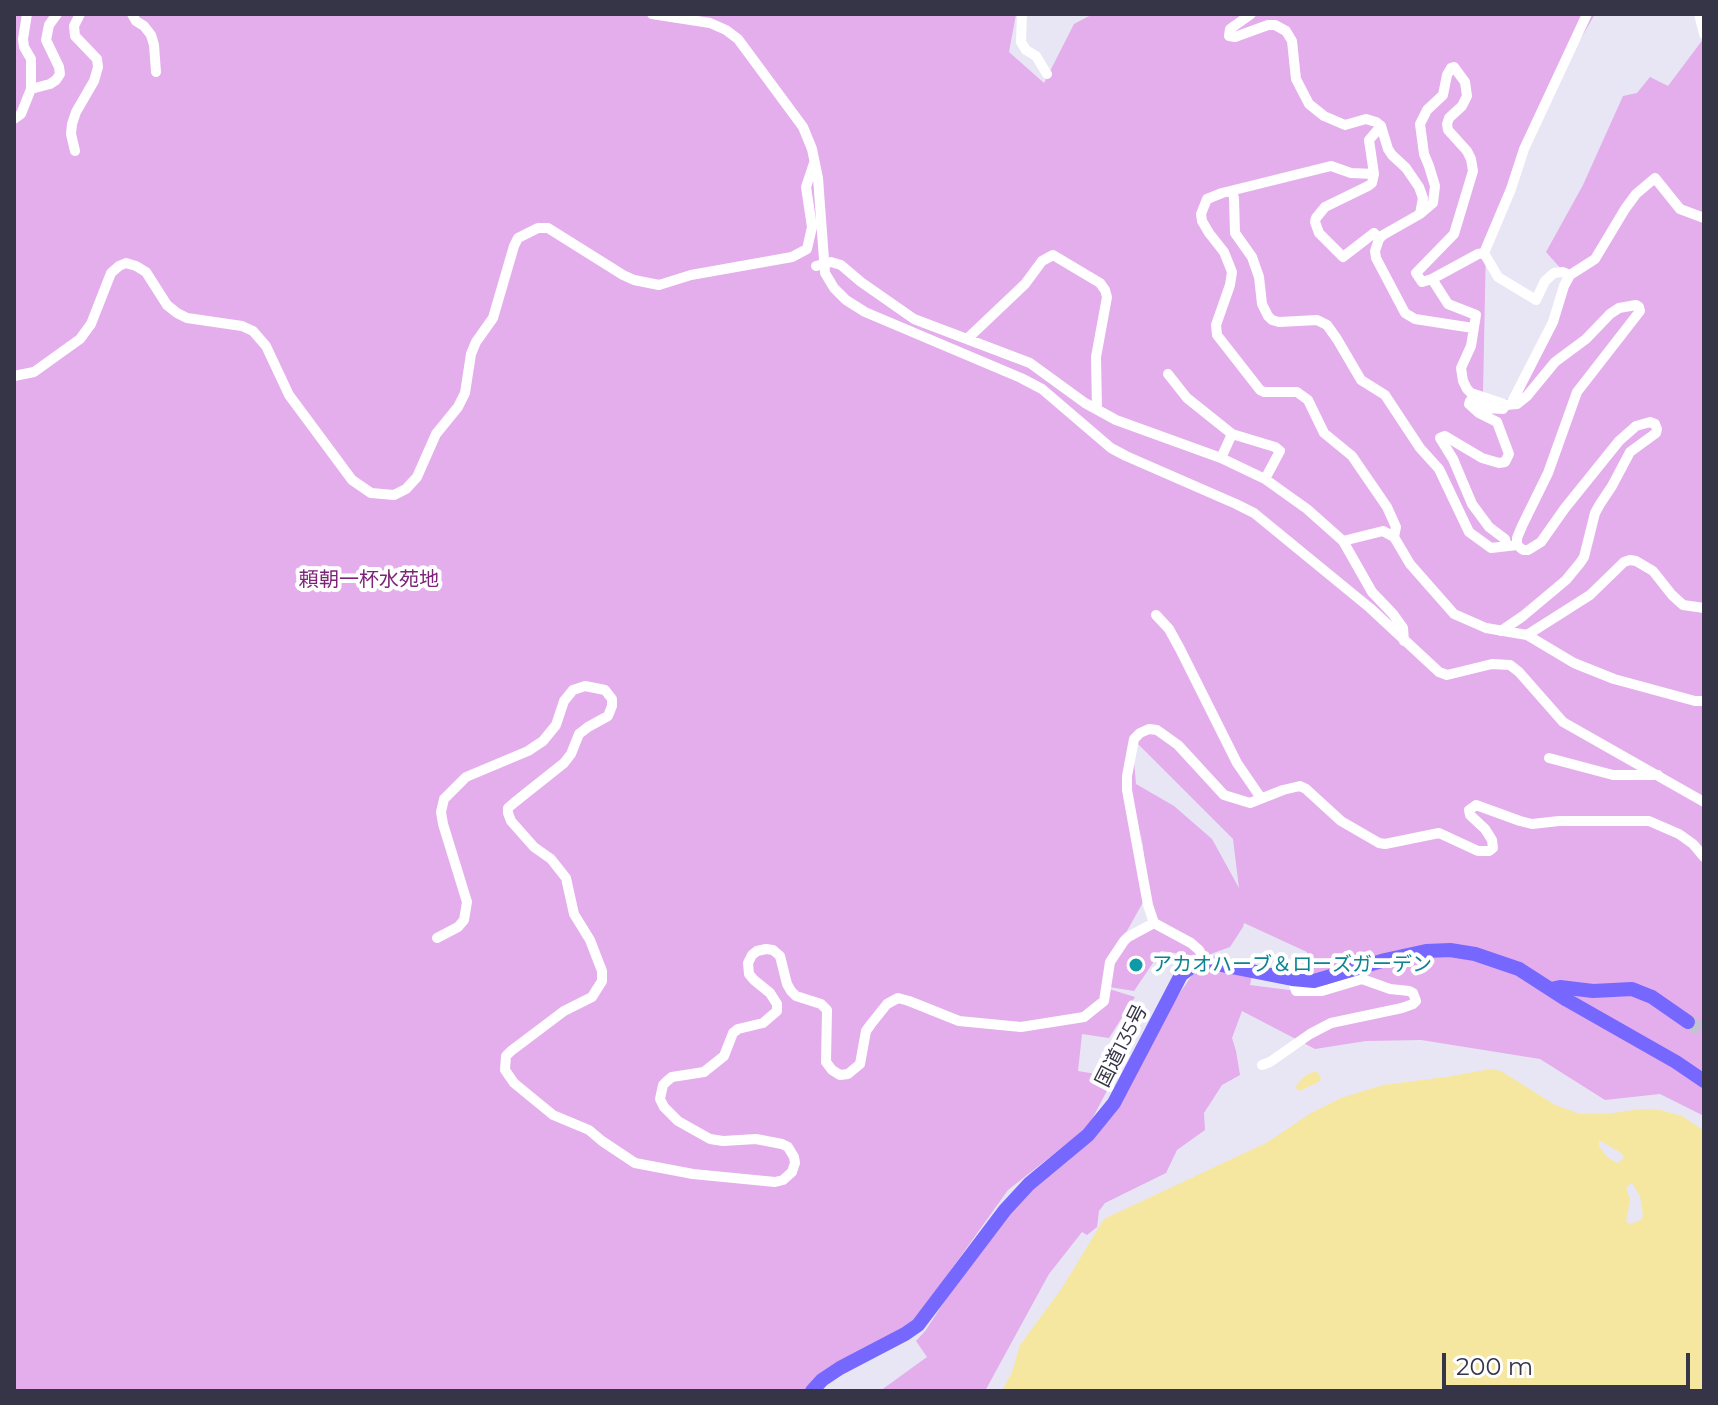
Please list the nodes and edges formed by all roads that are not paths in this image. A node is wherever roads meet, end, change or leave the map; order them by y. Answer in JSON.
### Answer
{"nodes":[{"id":1,"x":27,"y":14,"type":"edge"},
{"id":2,"x":57,"y":14,"type":"edge"},
{"id":3,"x":80,"y":14,"type":"edge"},
{"id":4,"x":132,"y":14,"type":"edge"},
{"id":5,"x":652,"y":14,"type":"edge"},
{"id":6,"x":1022,"y":14,"type":"edge"},
{"id":7,"x":1251,"y":14,"type":"edge"},
{"id":8,"x":1587,"y":14,"type":"edge"},
{"id":9,"x":1699,"y":14,"type":"edge"},
{"id":10,"x":1704,"y":34,"type":"edge"},
{"id":11,"x":156,"y":72,"type":"dead end"},
{"id":12,"x":1047,"y":74,"type":"dead end"},
{"id":13,"x":31,"y":89,"type":"junction"},
{"id":14,"x":14,"y":119,"type":"edge"},
{"id":15,"x":1381,"y":126,"type":"junction"},
{"id":16,"x":75,"y":151,"type":"dead end"},
{"id":17,"x":815,"y":162,"type":"junction"},
{"id":18,"x":1374,"y":174,"type":"junction"},
{"id":19,"x":1232,"y":191,"type":"junction"},
{"id":20,"x":1420,"y":214,"type":"junction"},
{"id":21,"x":1704,"y":218,"type":"edge"},
{"id":22,"x":1379,"y":239,"type":"junction"},
{"id":23,"x":1484,"y":253,"type":"junction"},
{"id":24,"x":816,"y":266,"type":"dead end"},
{"id":25,"x":1570,"y":275,"type":"junction"},
{"id":26,"x":1432,"y":279,"type":"junction"},
{"id":27,"x":1473,"y":328,"type":"junction"},
{"id":28,"x":967,"y":339,"type":"junction"},
{"id":29,"x":1168,"y":374,"type":"dead end"},
{"id":30,"x":14,"y":376,"type":"edge"},
{"id":31,"x":1508,"y":404,"type":"junction"},
{"id":32,"x":1097,"y":409,"type":"junction"},
{"id":33,"x":1232,"y":434,"type":"junction"},
{"id":34,"x":1221,"y":458,"type":"junction"},
{"id":35,"x":1265,"y":479,"type":"junction"},
{"id":36,"x":1394,"y":537,"type":"junction"},
{"id":37,"x":1343,"y":541,"type":"junction"},
{"id":38,"x":1512,"y":545,"type":"junction"},
{"id":39,"x":1704,"y":608,"type":"edge"},
{"id":40,"x":1156,"y":615,"type":"dead end"},
{"id":41,"x":1501,"y":631,"type":"junction"},
{"id":42,"x":1527,"y":635,"type":"junction"},
{"id":43,"x":1404,"y":641,"type":"junction"},
{"id":44,"x":1704,"y":701,"type":"edge"},
{"id":45,"x":1549,"y":758,"type":"dead end"},
{"id":46,"x":1660,"y":775,"type":"junction"},
{"id":47,"x":1261,"y":798,"type":"junction"},
{"id":48,"x":1704,"y":802,"type":"edge"},
{"id":49,"x":1704,"y":857,"type":"edge"},
{"id":50,"x":1154,"y":923,"type":"junction"},
{"id":51,"x":437,"y":938,"type":"dead end"},
{"id":52,"x":1206,"y":962,"type":"junction"},
{"id":53,"x":1292,"y":979,"type":"junction"},
{"id":54,"x":1550,"y":990,"type":"junction"},
{"id":55,"x":1688,"y":1022,"type":"tunnel mouth"},
{"id":56,"x":1262,"y":1065,"type":"dead end"},
{"id":57,"x":1704,"y":1081,"type":"edge"},
{"id":58,"x":812,"y":1391,"type":"edge"}],
"edges":[{"from":1,"to":13,"type":"street"},
{"from":2,"to":13,"type":"street"},
{"from":3,"to":16,"type":"street"},
{"from":4,"to":11,"type":"street"},
{"from":5,"to":17,"type":"street"},
{"from":6,"to":12,"type":"street"},
{"from":7,"to":15,"type":"street"},
{"from":8,"to":23,"type":"street"},
{"from":9,"to":10,"type":"street"},
{"from":13,"to":14,"type":"street"},
{"from":15,"to":18,"type":"street"},
{"from":15,"to":20,"type":"street"},
{"from":17,"to":30,"type":"street"},
{"from":17,"to":43,"type":"street"},
{"from":18,"to":19,"type":"street"},
{"from":18,"to":22,"type":"street"},
{"from":19,"to":36,"type":"street"},
{"from":19,"to":38,"type":"street"},
{"from":20,"to":22,"type":"street"},
{"from":20,"to":26,"type":"street"},
{"from":21,"to":25,"type":"street"},
{"from":22,"to":27,"type":"street"},
{"from":23,"to":25,"type":"street"},
{"from":23,"to":26,"type":"street"},
{"from":24,"to":28,"type":"street"},
{"from":25,"to":31,"type":"street"},
{"from":26,"to":27,"type":"street"},
{"from":27,"to":31,"type":"street"},
{"from":28,"to":32,"type":"street"},
{"from":28,"to":32,"type":"street"},
{"from":29,"to":33,"type":"street"},
{"from":31,"to":38,"type":"street"},
{"from":31,"to":38,"type":"street"},
{"from":32,"to":34,"type":"street"},
{"from":33,"to":34,"type":"street"},
{"from":33,"to":35,"type":"street"},
{"from":34,"to":35,"type":"street"},
{"from":35,"to":37,"type":"street"},
{"from":36,"to":37,"type":"street"},
{"from":36,"to":41,"type":"street"},
{"from":37,"to":43,"type":"street"},
{"from":38,"to":41,"type":"street"},
{"from":39,"to":42,"type":"street"},
{"from":40,"to":47,"type":"street"},
{"from":41,"to":42,"type":"street"},
{"from":42,"to":44,"type":"street"},
{"from":43,"to":46,"type":"street"},
{"from":45,"to":46,"type":"street"},
{"from":46,"to":48,"type":"street"},
{"from":47,"to":49,"type":"street"},
{"from":47,"to":50,"type":"street"},
{"from":50,"to":51,"type":"street"},
{"from":50,"to":52,"type":"street"},
{"from":52,"to":53,"type":"highway"},
{"from":52,"to":58,"type":"highway","name":"国道135号"},
{"from":53,"to":54,"type":"highway"},
{"from":53,"to":56,"type":"street"},
{"from":54,"to":55,"type":"highway"},
{"from":54,"to":57,"type":"highway"}]}
